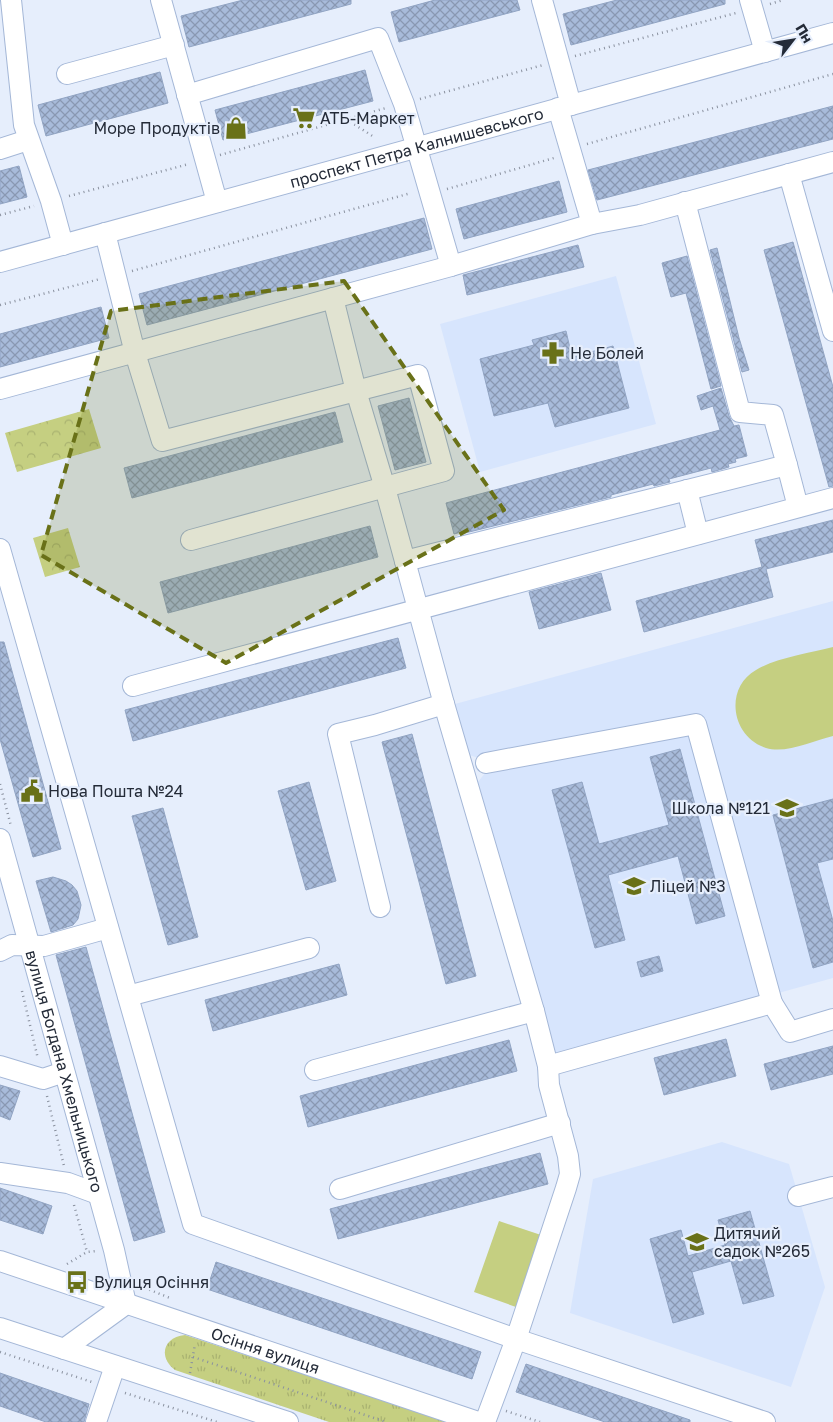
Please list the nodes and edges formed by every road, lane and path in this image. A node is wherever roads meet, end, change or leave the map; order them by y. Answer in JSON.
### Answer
{"nodes":[{"id":1,"x":12,"y":0,"type":"edge"},
{"id":2,"x":162,"y":0,"type":"edge"},
{"id":3,"x":542,"y":0,"type":"edge"},
{"id":4,"x":750,"y":0,"type":"edge"},
{"id":5,"x":833,"y":33,"type":"edge"},
{"id":6,"x":174,"y":45,"type":"junction"},
{"id":7,"x":765,"y":52,"type":"junction"},
{"id":8,"x":68,"y":74,"type":"dead end"},
{"id":9,"x":833,"y":74,"type":"edge"},
{"id":10,"x":187,"y":95,"type":"junction"},
{"id":11,"x":564,"y":107,"type":"junction"},
{"id":12,"x":346,"y":119,"type":"dead end"},
{"id":13,"x":374,"y":137,"type":"dead end"},
{"id":14,"x":28,"y":140,"type":"junction"},
{"id":15,"x":416,"y":147,"type":"junction"},
{"id":16,"x":0,"y":149,"type":"edge"},
{"id":17,"x":571,"y":154,"type":"junction"},
{"id":18,"x":833,"y":162,"type":"edge"},
{"id":19,"x":789,"y":174,"type":"junction"},
{"id":20,"x":425,"y":192,"type":"junction"},
{"id":21,"x":217,"y":202,"type":"junction"},
{"id":22,"x":685,"y":202,"type":"junction"},
{"id":23,"x":592,"y":224,"type":"junction"},
{"id":24,"x":106,"y":234,"type":"junction"},
{"id":25,"x":63,"y":245,"type":"junction"},
{"id":26,"x":0,"y":262,"type":"edge"},
{"id":27,"x":451,"y":266,"type":"junction"},
{"id":28,"x":116,"y":275,"type":"junction"},
{"id":29,"x":333,"y":298,"type":"junction"},
{"id":30,"x":0,"y":305,"type":"edge"},
{"id":31,"x":833,"y":331,"type":"edge"},
{"id":32,"x":135,"y":353,"type":"junction"},
{"id":33,"x":0,"y":389,"type":"edge"},
{"id":34,"x":356,"y":391,"type":"junction"},
{"id":35,"x":787,"y":465,"type":"junction"},
{"id":36,"x":385,"y":488,"type":"junction"},
{"id":37,"x":687,"y":490,"type":"junction"},
{"id":38,"x":833,"y":498,"type":"edge"},
{"id":39,"x":798,"y":507,"type":"junction"},
{"id":40,"x":698,"y":534,"type":"junction"},
{"id":41,"x":191,"y":540,"type":"dead end"},
{"id":42,"x":0,"y":550,"type":"edge"},
{"id":43,"x":405,"y":561,"type":"junction"},
{"id":44,"x":418,"y":609,"type":"junction"},
{"id":45,"x":133,"y":686,"type":"dead end"},
{"id":46,"x":444,"y":704,"type":"junction"},
{"id":47,"x":486,"y":762,"type":"dead end"},
{"id":48,"x":0,"y":839,"type":"edge"},
{"id":49,"x":380,"y":907,"type":"dead end"},
{"id":50,"x":108,"y":928,"type":"junction"},
{"id":51,"x":30,"y":944,"type":"junction"},
{"id":52,"x":310,"y":948,"type":"dead end"},
{"id":53,"x":0,"y":951,"type":"edge"},
{"id":54,"x":128,"y":996,"type":"junction"},
{"id":55,"x":772,"y":1003,"type":"junction"},
{"id":56,"x":534,"y":1011,"type":"junction"},
{"id":57,"x":833,"y":1019,"type":"edge"},
{"id":58,"x":0,"y":1066,"type":"edge"},
{"id":59,"x":548,"y":1066,"type":"junction"},
{"id":60,"x":315,"y":1070,"type":"dead end"},
{"id":61,"x":64,"y":1072,"type":"junction"},
{"id":62,"x":560,"y":1123,"type":"junction"},
{"id":63,"x":0,"y":1173,"type":"edge"},
{"id":64,"x":833,"y":1187,"type":"edge"},
{"id":65,"x":340,"y":1188,"type":"dead end"},
{"id":66,"x":98,"y":1194,"type":"junction"},
{"id":67,"x":798,"y":1196,"type":"dead end"},
{"id":68,"x":87,"y":1252,"type":"dead end"},
{"id":69,"x":0,"y":1261,"type":"edge"},
{"id":70,"x":59,"y":1262,"type":"dead end"},
{"id":71,"x":126,"y":1304,"type":"junction"},
{"id":72,"x":0,"y":1328,"type":"edge"},
{"id":73,"x":197,"y":1328,"type":"junction"},
{"id":74,"x":516,"y":1339,"type":"junction"},
{"id":75,"x":64,"y":1349,"type":"junction"},
{"id":76,"x":193,"y":1357,"type":"junction"},
{"id":77,"x":115,"y":1366,"type":"junction"},
{"id":78,"x":188,"y":1388,"type":"junction"},
{"id":79,"x":185,"y":1412,"type":"dead end"},
{"id":80,"x":96,"y":1422,"type":"edge"},
{"id":81,"x":288,"y":1422,"type":"edge"},
{"id":82,"x":386,"y":1422,"type":"edge"},
{"id":83,"x":478,"y":1422,"type":"edge"},
{"id":84,"x":485,"y":1422,"type":"edge"},
{"id":85,"x":765,"y":1422,"type":"edge"}],
"edges":[{"from":1,"to":14,"type":"street"},
{"from":2,"to":6,"type":"street"},
{"from":3,"to":11,"type":"street"},
{"from":4,"to":7,"type":"street"},
{"from":5,"to":7,"type":"street","name":"проспект Петра Калнишевського"},
{"from":6,"to":8,"type":"street"},
{"from":6,"to":10,"type":"street"},
{"from":7,"to":11,"type":"street","name":"проспект Петра Калнишевського"},
{"from":9,"to":17,"type":"path"},
{"from":10,"to":15,"type":"street"},
{"from":10,"to":21,"type":"street"},
{"from":11,"to":15,"type":"street","name":"проспект Петра Калнишевського"},
{"from":11,"to":17,"type":"street"},
{"from":12,"to":13,"type":"path"},
{"from":14,"to":16,"type":"street"},
{"from":14,"to":25,"type":"street"},
{"from":15,"to":20,"type":"street"},
{"from":15,"to":21,"type":"street","name":"проспект Петра Калнишевського"},
{"from":17,"to":20,"type":"path"},
{"from":17,"to":23,"type":"street"},
{"from":18,"to":19,"type":"street"},
{"from":19,"to":22,"type":"street"},
{"from":19,"to":31,"type":"street"},
{"from":20,"to":27,"type":"street"},
{"from":20,"to":28,"type":"path"},
{"from":21,"to":24,"type":"street","name":"проспект Петра Калнишевського"},
{"from":22,"to":23,"type":"street"},
{"from":22,"to":35,"type":"street"},
{"from":23,"to":27,"type":"street"},
{"from":24,"to":25,"type":"street","name":"проспект Петра Калнишевського"},
{"from":24,"to":28,"type":"street"},
{"from":25,"to":26,"type":"street","name":"проспект Петра Калнишевського"},
{"from":27,"to":29,"type":"street"},
{"from":28,"to":30,"type":"path"},
{"from":28,"to":32,"type":"street"},
{"from":29,"to":32,"type":"street"},
{"from":29,"to":34,"type":"street"},
{"from":32,"to":33,"type":"street"},
{"from":32,"to":34,"type":"street"},
{"from":34,"to":36,"type":"street"},
{"from":34,"to":36,"type":"street"},
{"from":35,"to":37,"type":"street"},
{"from":35,"to":39,"type":"street"},
{"from":36,"to":41,"type":"street"},
{"from":36,"to":43,"type":"street"},
{"from":37,"to":40,"type":"street"},
{"from":37,"to":43,"type":"street"},
{"from":38,"to":39,"type":"street"},
{"from":39,"to":40,"type":"street"},
{"from":40,"to":44,"type":"street"},
{"from":42,"to":50,"type":"street"},
{"from":43,"to":44,"type":"street"},
{"from":44,"to":45,"type":"street"},
{"from":44,"to":46,"type":"street"},
{"from":46,"to":49,"type":"street"},
{"from":46,"to":56,"type":"street"},
{"from":47,"to":55,"type":"street"},
{"from":48,"to":51,"type":"street","name":"вулиця Богдана Хмельницького"},
{"from":50,"to":51,"type":"street"},
{"from":50,"to":54,"type":"street"},
{"from":51,"to":53,"type":"street"},
{"from":51,"to":61,"type":"street","name":"вулиця Богдана Хмельницького"},
{"from":52,"to":54,"type":"street"},
{"from":54,"to":74,"type":"street"},
{"from":55,"to":57,"type":"street"},
{"from":55,"to":59,"type":"street"},
{"from":56,"to":59,"type":"street"},
{"from":56,"to":60,"type":"street"},
{"from":58,"to":61,"type":"street"},
{"from":59,"to":62,"type":"street"},
{"from":61,"to":66,"type":"street","name":"вулиця Богдана Хмельницького"},
{"from":62,"to":65,"type":"street"},
{"from":62,"to":74,"type":"street"},
{"from":63,"to":66,"type":"street"},
{"from":64,"to":67,"type":"street"},
{"from":66,"to":71,"type":"street","name":"вулиця Богдана Хмельницького"},
{"from":68,"to":70,"type":"path"},
{"from":69,"to":71,"type":"street","name":"Осіння вулиця"},
{"from":71,"to":73,"type":"street","name":"Осіння вулиця"},
{"from":71,"to":75,"type":"street"},
{"from":72,"to":75,"type":"street"},
{"from":73,"to":76,"type":"path"},
{"from":73,"to":83,"type":"street","name":"Осіння вулиця"},
{"from":74,"to":84,"type":"street"},
{"from":74,"to":85,"type":"street"},
{"from":75,"to":77,"type":"street"},
{"from":76,"to":78,"type":"path"},
{"from":76,"to":82,"type":"path"},
{"from":77,"to":78,"type":"street"},
{"from":77,"to":80,"type":"street"},
{"from":78,"to":79,"type":"path"},
{"from":78,"to":81,"type":"street"}]}
